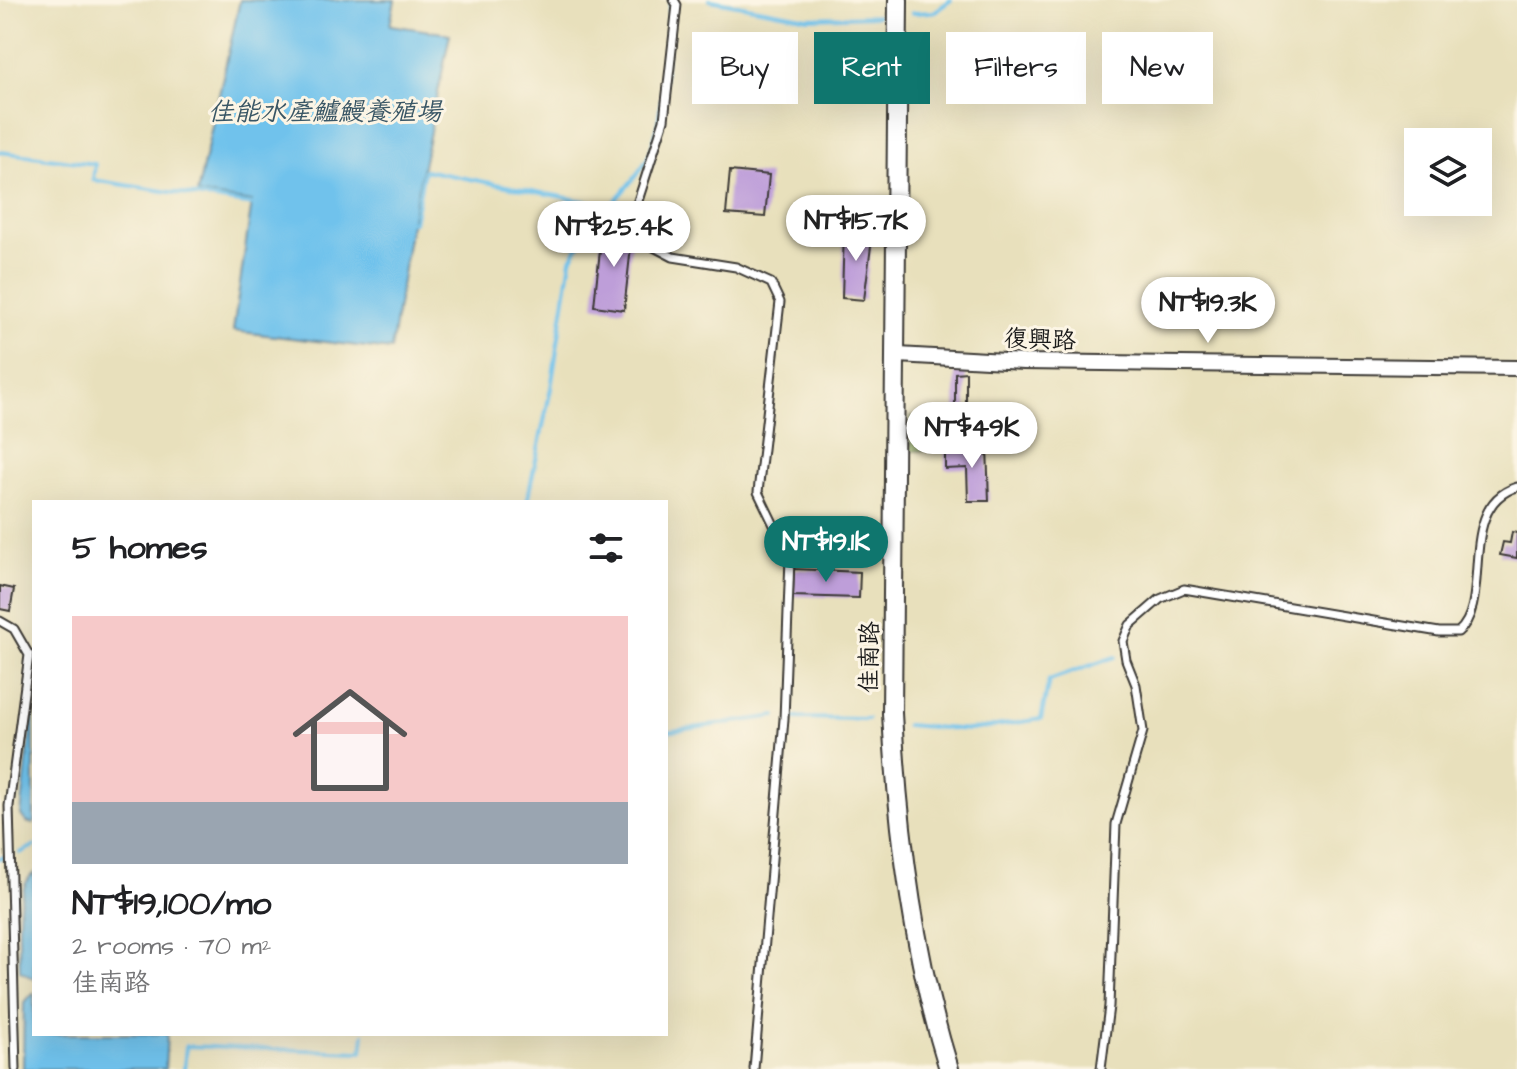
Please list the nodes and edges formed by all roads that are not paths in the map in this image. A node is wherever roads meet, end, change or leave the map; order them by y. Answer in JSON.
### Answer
{"nodes":[{"id":1,"x":674,"y":0,"type":"edge"},
{"id":2,"x":898,"y":0,"type":"edge"},
{"id":3,"x":898,"y":355,"type":"junction"},
{"id":4,"x":1517,"y":368,"type":"edge"},
{"id":5,"x":1517,"y":487,"type":"edge"},
{"id":6,"x":895,"y":545,"type":"junction"},
{"id":7,"x":790,"y":558,"type":"junction"},
{"id":8,"x":0,"y":621,"type":"edge"},
{"id":9,"x":16,"y":1069,"type":"edge"},
{"id":10,"x":754,"y":1069,"type":"edge"},
{"id":11,"x":949,"y":1069,"type":"edge"},
{"id":12,"x":1101,"y":1069,"type":"edge"}],
"edges":[{"from":1,"to":7,"type":"lane"},
{"from":2,"to":3,"type":"street","name":"佳南路"},
{"from":3,"to":4,"type":"street","name":"復興路"},
{"from":3,"to":6,"type":"street","name":"佳南路"},
{"from":5,"to":12,"type":"lane"},
{"from":6,"to":7,"type":"lane"},
{"from":6,"to":11,"type":"street","name":"佳南路"},
{"from":7,"to":10,"type":"lane"},
{"from":8,"to":9,"type":"lane"}]}
